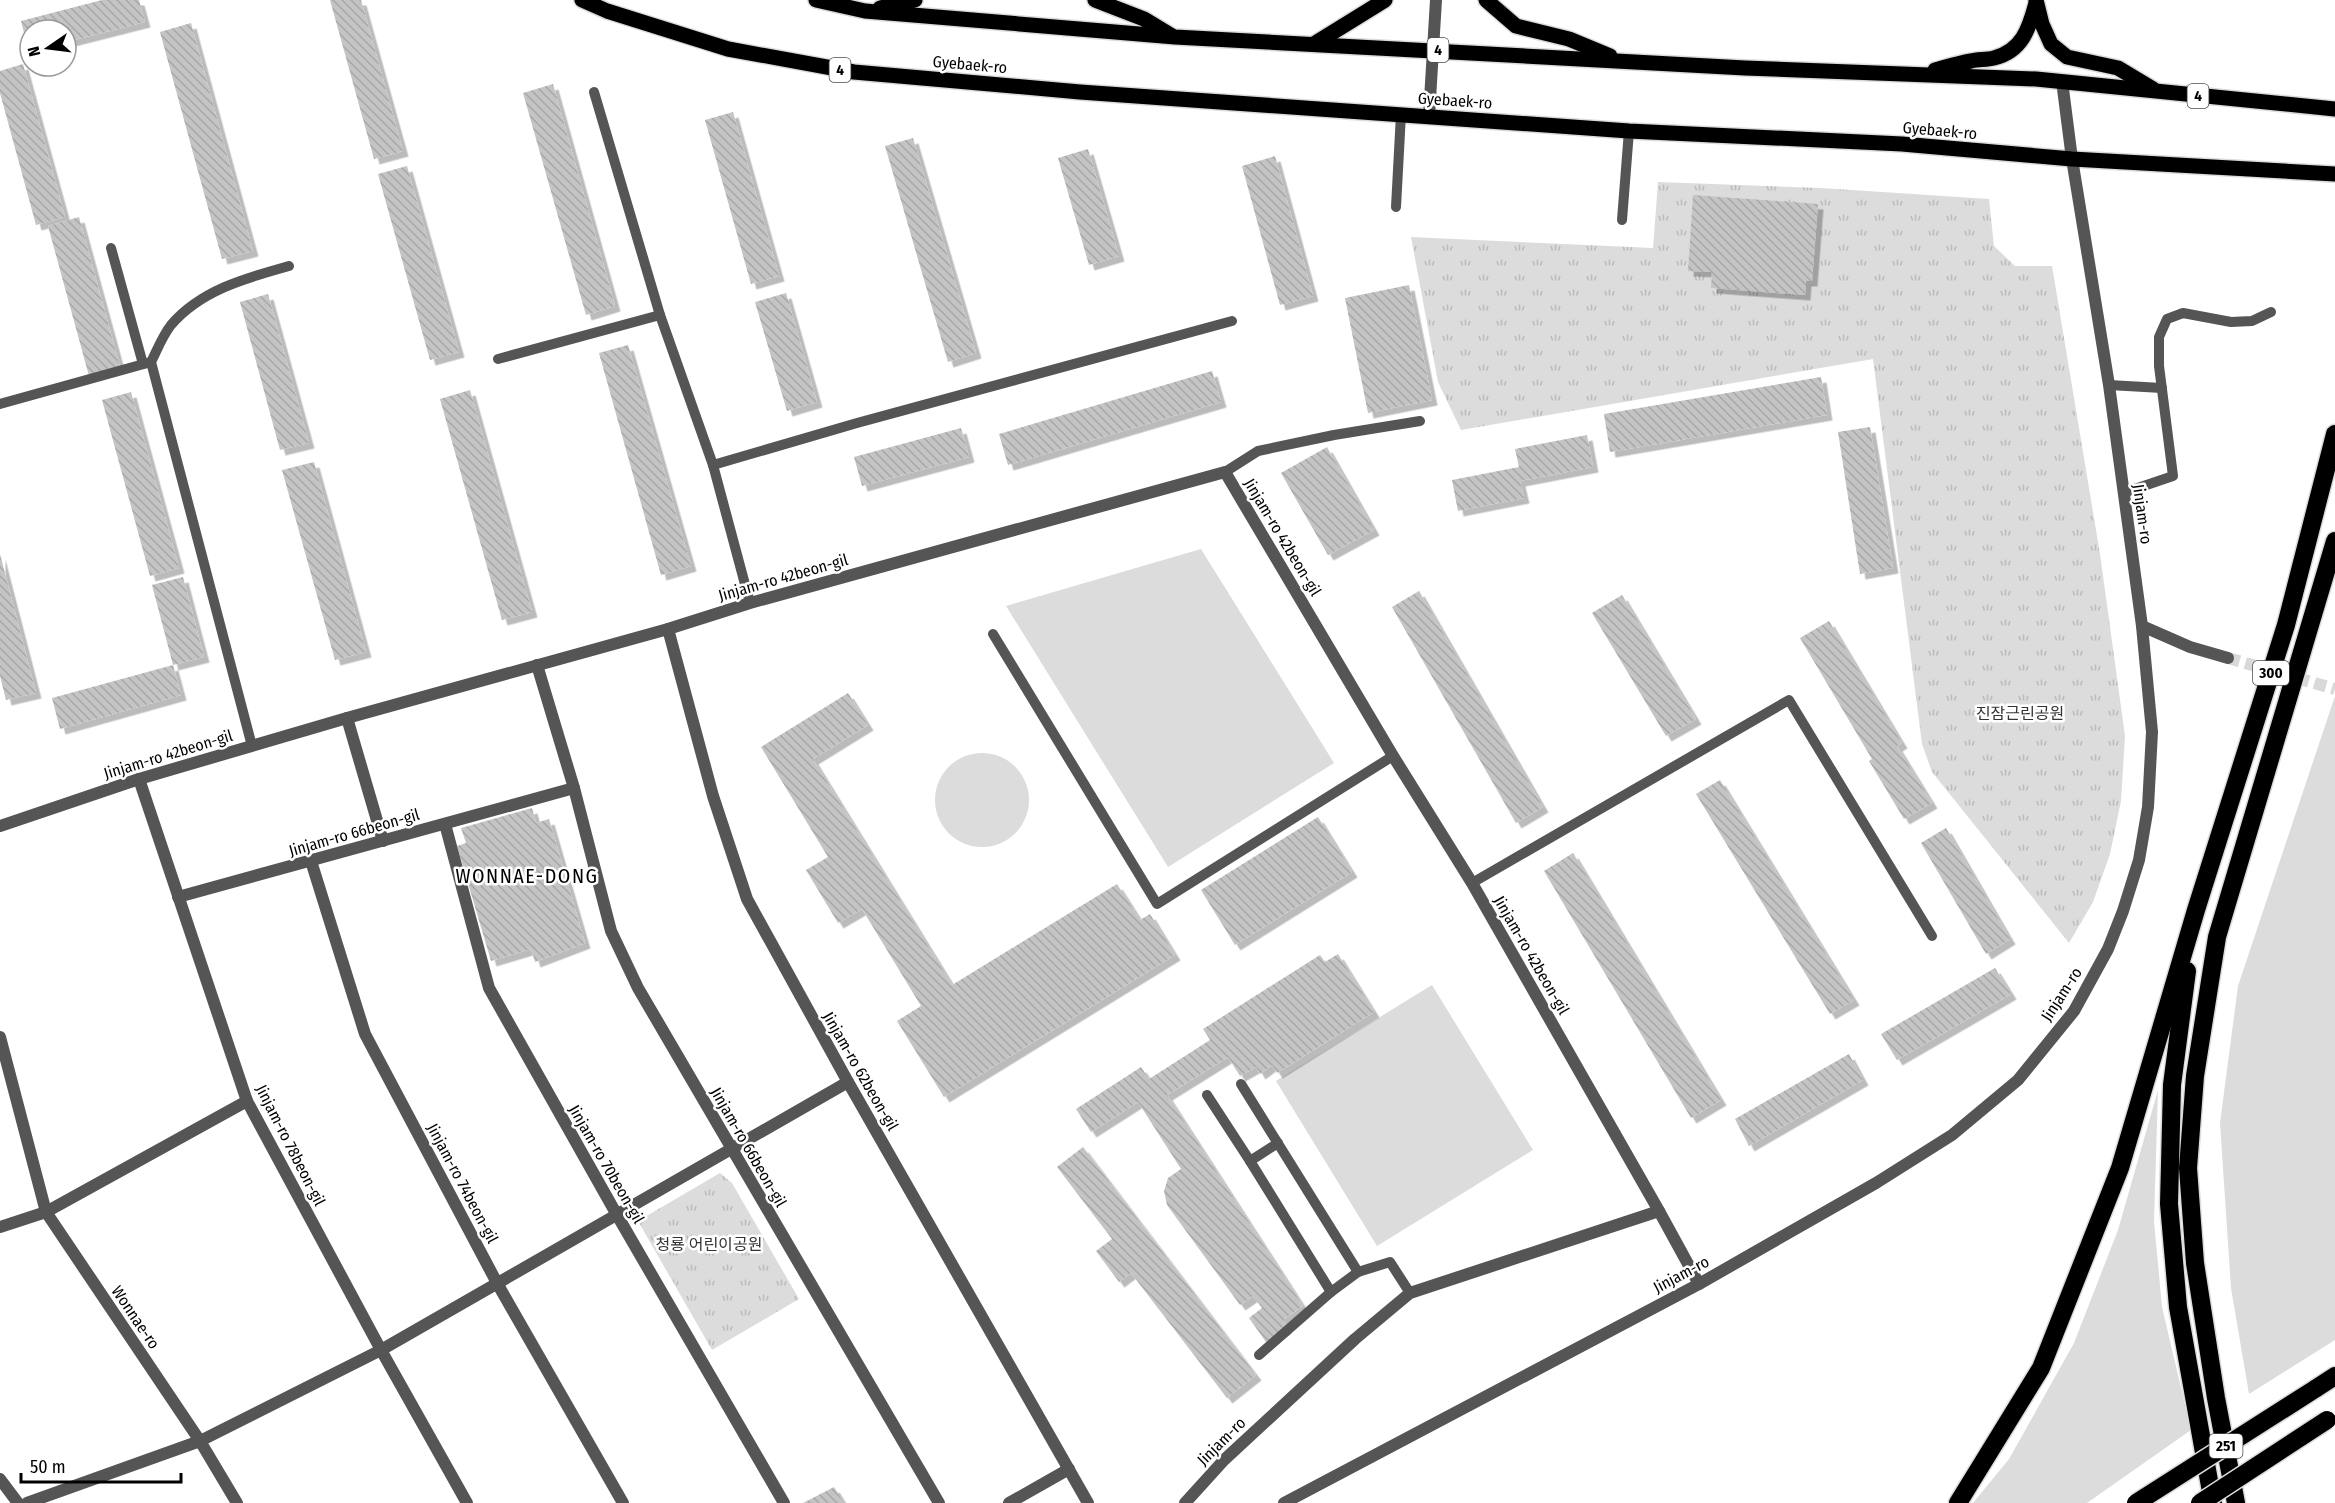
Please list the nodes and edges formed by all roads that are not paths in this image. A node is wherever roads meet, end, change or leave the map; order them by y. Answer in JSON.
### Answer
{"nodes":[{"id":1,"x":582,"y":0,"type":"edge"},
{"id":2,"x":816,"y":0,"type":"edge"},
{"id":3,"x":915,"y":0,"type":"edge"},
{"id":4,"x":1095,"y":0,"type":"edge"},
{"id":5,"x":1384,"y":0,"type":"edge"},
{"id":6,"x":1436,"y":0,"type":"edge"},
{"id":7,"x":1486,"y":0,"type":"edge"},
{"id":8,"x":2036,"y":0,"type":"edge"},
{"id":9,"x":865,"y":11,"type":"junction"},
{"id":10,"x":1175,"y":37,"type":"junction"},
{"id":11,"x":1314,"y":44,"type":"junction"},
{"id":12,"x":1433,"y":50,"type":"junction"},
{"id":13,"x":1622,"y":61,"type":"junction"},
{"id":14,"x":1919,"y":75,"type":"junction"},
{"id":15,"x":2062,"y":81,"type":"junction"},
{"id":16,"x":2159,"y":92,"type":"junction"},
{"id":17,"x":594,"y":93,"type":"dead end"},
{"id":18,"x":2335,"y":109,"type":"edge"},
{"id":19,"x":1401,"y":114,"type":"junction"},
{"id":20,"x":1429,"y":116,"type":"junction"},
{"id":21,"x":1629,"y":131,"type":"junction"},
{"id":22,"x":2072,"y":159,"type":"junction"},
{"id":23,"x":2335,"y":174,"type":"edge"},
{"id":24,"x":1396,"y":207,"type":"dead end"},
{"id":25,"x":1622,"y":220,"type":"dead end"},
{"id":26,"x":111,"y":248,"type":"dead end"},
{"id":27,"x":289,"y":266,"type":"dead end"},
{"id":28,"x":2271,"y":312,"type":"dead end"},
{"id":29,"x":660,"y":315,"type":"junction"},
{"id":30,"x":1232,"y":321,"type":"dead end"},
{"id":31,"x":498,"y":359,"type":"dead end"},
{"id":32,"x":147,"y":363,"type":"junction"},
{"id":33,"x":2109,"y":385,"type":"junction"},
{"id":34,"x":2162,"y":388,"type":"junction"},
{"id":35,"x":0,"y":404,"type":"edge"},
{"id":36,"x":1420,"y":421,"type":"dead end"},
{"id":37,"x":2335,"y":434,"type":"edge"},
{"id":38,"x":713,"y":465,"type":"junction"},
{"id":39,"x":1225,"y":472,"type":"junction"},
{"id":40,"x":2123,"y":493,"type":"junction"},
{"id":41,"x":2335,"y":541,"type":"edge"},
{"id":42,"x":750,"y":603,"type":"junction"},
{"id":43,"x":2142,"y":626,"type":"junction"},
{"id":44,"x":668,"y":629,"type":"junction"},
{"id":45,"x":993,"y":634,"type":"dead end"},
{"id":46,"x":2228,"y":658,"type":"tunnel mouth"},
{"id":47,"x":537,"y":665,"type":"junction"},
{"id":48,"x":347,"y":718,"type":"junction"},
{"id":49,"x":252,"y":746,"type":"junction"},
{"id":50,"x":1393,"y":756,"type":"junction"},
{"id":51,"x":139,"y":779,"type":"junction"},
{"id":52,"x":574,"y":788,"type":"junction"},
{"id":53,"x":445,"y":824,"type":"junction"},
{"id":54,"x":0,"y":826,"type":"edge"},
{"id":55,"x":383,"y":841,"type":"junction"},
{"id":56,"x":311,"y":861,"type":"junction"},
{"id":57,"x":1472,"y":883,"type":"junction"},
{"id":58,"x":178,"y":897,"type":"junction"},
{"id":59,"x":2196,"y":910,"type":"junction"},
{"id":60,"x":1932,"y":936,"type":"dead end"},
{"id":61,"x":0,"y":1037,"type":"edge"},
{"id":62,"x":848,"y":1082,"type":"junction"},
{"id":63,"x":1241,"y":1084,"type":"dead end"},
{"id":64,"x":1207,"y":1095,"type":"dead end"},
{"id":65,"x":247,"y":1101,"type":"junction"},
{"id":66,"x":1278,"y":1143,"type":"junction"},
{"id":67,"x":731,"y":1150,"type":"junction"},
{"id":68,"x":1250,"y":1161,"type":"junction"},
{"id":69,"x":1659,"y":1211,"type":"junction"},
{"id":70,"x":46,"y":1212,"type":"junction"},
{"id":71,"x":616,"y":1215,"type":"junction"},
{"id":72,"x":0,"y":1227,"type":"edge"},
{"id":73,"x":1358,"y":1272,"type":"junction"},
{"id":74,"x":497,"y":1283,"type":"junction"},
{"id":75,"x":1699,"y":1284,"type":"junction"},
{"id":76,"x":1331,"y":1292,"type":"junction"},
{"id":77,"x":1410,"y":1293,"type":"junction"},
{"id":78,"x":381,"y":1350,"type":"junction"},
{"id":79,"x":1259,"y":1355,"type":"dead end"},
{"id":80,"x":2335,"y":1376,"type":"edge"},
{"id":81,"x":2331,"y":1417,"type":"edge"},
{"id":82,"x":200,"y":1441,"type":"junction"},
{"id":83,"x":1069,"y":1469,"type":"junction"},
{"id":84,"x":0,"y":1479,"type":"edge"},
{"id":85,"x":18,"y":1503,"type":"edge"},
{"id":86,"x":27,"y":1503,"type":"edge"},
{"id":87,"x":237,"y":1503,"type":"edge"},
{"id":88,"x":467,"y":1503,"type":"edge"},
{"id":89,"x":623,"y":1503,"type":"edge"},
{"id":90,"x":784,"y":1503,"type":"edge"},
{"id":91,"x":939,"y":1503,"type":"edge"},
{"id":92,"x":1009,"y":1503,"type":"edge"},
{"id":93,"x":1088,"y":1503,"type":"edge"},
{"id":94,"x":1185,"y":1503,"type":"edge"},
{"id":95,"x":1284,"y":1503,"type":"edge"},
{"id":96,"x":1958,"y":1503,"type":"edge"},
{"id":97,"x":2136,"y":1503,"type":"edge"},
{"id":98,"x":2200,"y":1503,"type":"edge"},
{"id":99,"x":2213,"y":1503,"type":"edge"},
{"id":100,"x":2236,"y":1503,"type":"edge"}],
"edges":[{"from":1,"to":19,"type":"main road","name":"Gyebaek-ro","number":"4"},
{"from":2,"to":9,"type":"main road","number":"4"},
{"from":3,"to":9,"type":"main road"},
{"from":4,"to":10,"type":"main road"},
{"from":5,"to":11,"type":"main road"},
{"from":6,"to":12,"type":"street"},
{"from":7,"to":13,"type":"main road"},
{"from":8,"to":14,"type":"main road"},
{"from":8,"to":16,"type":"main road"},
{"from":9,"to":10,"type":"main road","number":"4"},
{"from":10,"to":11,"type":"main road","number":"4"},
{"from":11,"to":12,"type":"main road","number":"4"},
{"from":12,"to":13,"type":"main road","number":"4"},
{"from":12,"to":20,"type":"street"},
{"from":13,"to":14,"type":"main road","number":"4"},
{"from":14,"to":15,"type":"main road","number":"4"},
{"from":15,"to":16,"type":"main road","number":"4"},
{"from":15,"to":22,"type":"street","name":"Jinjam-ro"},
{"from":16,"to":18,"type":"main road","number":"4"},
{"from":17,"to":29,"type":"lane"},
{"from":19,"to":20,"type":"main road","name":"Gyebaek-ro","number":"4"},
{"from":19,"to":24,"type":"lane"},
{"from":20,"to":21,"type":"main road","name":"Gyebaek-ro","number":"4"},
{"from":21,"to":22,"type":"main road","name":"Gyebaek-ro","number":"4"},
{"from":21,"to":25,"type":"lane"},
{"from":22,"to":23,"type":"main road","name":"Gyebaek-ro","number":"4"},
{"from":22,"to":33,"type":"street","name":"Jinjam-ro"},
{"from":26,"to":32,"type":"lane"},
{"from":27,"to":32,"type":"lane"},
{"from":28,"to":34,"type":"lane"},
{"from":29,"to":31,"type":"lane"},
{"from":29,"to":38,"type":"lane"},
{"from":30,"to":38,"type":"lane"},
{"from":32,"to":35,"type":"lane"},
{"from":32,"to":49,"type":"lane"},
{"from":33,"to":34,"type":"lane"},
{"from":33,"to":40,"type":"street","name":"Jinjam-ro"},
{"from":34,"to":40,"type":"lane"},
{"from":36,"to":39,"type":"lane"},
{"from":37,"to":59,"type":"highway","number":"300"},
{"from":38,"to":42,"type":"lane"},
{"from":39,"to":42,"type":"street","name":"Jinjam-ro 42beon-gil"},
{"from":39,"to":50,"type":"street","name":"Jinjam-ro 42beon-gil"},
{"from":40,"to":43,"type":"street","name":"Jinjam-ro"},
{"from":41,"to":100,"type":"highway"},
{"from":42,"to":44,"type":"street","name":"Jinjam-ro 42beon-gil"},
{"from":43,"to":46,"type":"street"},
{"from":43,"to":75,"type":"street","name":"Jinjam-ro"},
{"from":44,"to":47,"type":"street","name":"Jinjam-ro 42beon-gil"},
{"from":44,"to":62,"type":"street","name":"Jinjam-ro 62beon-gil"},
{"from":45,"to":50,"type":"lane"},
{"from":47,"to":48,"type":"street","name":"Jinjam-ro 42beon-gil"},
{"from":47,"to":52,"type":"street","name":"Jinjam-ro 66beon-gil"},
{"from":48,"to":49,"type":"street","name":"Jinjam-ro 42beon-gil"},
{"from":48,"to":55,"type":"street"},
{"from":49,"to":51,"type":"street","name":"Jinjam-ro 42beon-gil"},
{"from":50,"to":57,"type":"street","name":"Jinjam-ro 42beon-gil"},
{"from":51,"to":54,"type":"street","name":"Jinjam-ro 42beon-gil"},
{"from":51,"to":58,"type":"street","name":"Jinjam-ro 78beon-gil"},
{"from":52,"to":53,"type":"street","name":"Jinjam-ro 66beon-gil"},
{"from":52,"to":67,"type":"street","name":"Jinjam-ro 66beon-gil"},
{"from":53,"to":55,"type":"street","name":"Jinjam-ro 66beon-gil"},
{"from":53,"to":71,"type":"street","name":"Jinjam-ro 70beon-gil"},
{"from":55,"to":56,"type":"street","name":"Jinjam-ro 66beon-gil"},
{"from":56,"to":58,"type":"street","name":"Jinjam-ro 66beon-gil"},
{"from":56,"to":74,"type":"street","name":"Jinjam-ro 74beon-gil"},
{"from":57,"to":60,"type":"lane"},
{"from":57,"to":69,"type":"street","name":"Jinjam-ro 42beon-gil"},
{"from":58,"to":65,"type":"street","name":"Jinjam-ro 78beon-gil"},
{"from":59,"to":96,"type":"highway"},
{"from":59,"to":99,"type":"highway"},
{"from":61,"to":70,"type":"street","name":"Wonnae-ro"},
{"from":62,"to":67,"type":"street"},
{"from":62,"to":83,"type":"street","name":"Jinjam-ro 62beon-gil"},
{"from":63,"to":66,"type":"lane"},
{"from":64,"to":68,"type":"lane"},
{"from":65,"to":70,"type":"street"},
{"from":65,"to":78,"type":"street","name":"Jinjam-ro 78beon-gil"},
{"from":66,"to":68,"type":"lane"},
{"from":66,"to":73,"type":"lane"},
{"from":67,"to":71,"type":"street"},
{"from":67,"to":91,"type":"street","name":"Jinjam-ro 66beon-gil"},
{"from":68,"to":76,"type":"lane"},
{"from":69,"to":75,"type":"street","name":"Jinjam-ro 42beon-gil"},
{"from":69,"to":77,"type":"street","name":"Jinjam-ro"},
{"from":70,"to":72,"type":"street"},
{"from":70,"to":82,"type":"street","name":"Wonnae-ro"},
{"from":71,"to":74,"type":"street"},
{"from":71,"to":90,"type":"street","name":"Jinjam-ro 70beon-gil"},
{"from":73,"to":76,"type":"lane"},
{"from":73,"to":77,"type":"lane"},
{"from":74,"to":78,"type":"street"},
{"from":74,"to":89,"type":"street","name":"Jinjam-ro 74beon-gil"},
{"from":75,"to":95,"type":"street","name":"Jinjam-ro"},
{"from":76,"to":79,"type":"lane"},
{"from":77,"to":94,"type":"street","name":"Jinjam-ro"},
{"from":78,"to":82,"type":"street"},
{"from":78,"to":88,"type":"street","name":"Jinjam-ro 78beon-gil"},
{"from":80,"to":97,"type":"highway","number":"251","bridge":true},
{"from":81,"to":98,"type":"highway","number":"251","bridge":true},
{"from":82,"to":86,"type":"street"},
{"from":82,"to":87,"type":"street","name":"Wonnae-ro"},
{"from":83,"to":92,"type":"street"},
{"from":83,"to":93,"type":"street","name":"Jinjam-ro 62beon-gil"},
{"from":84,"to":85,"type":"street"}]}
